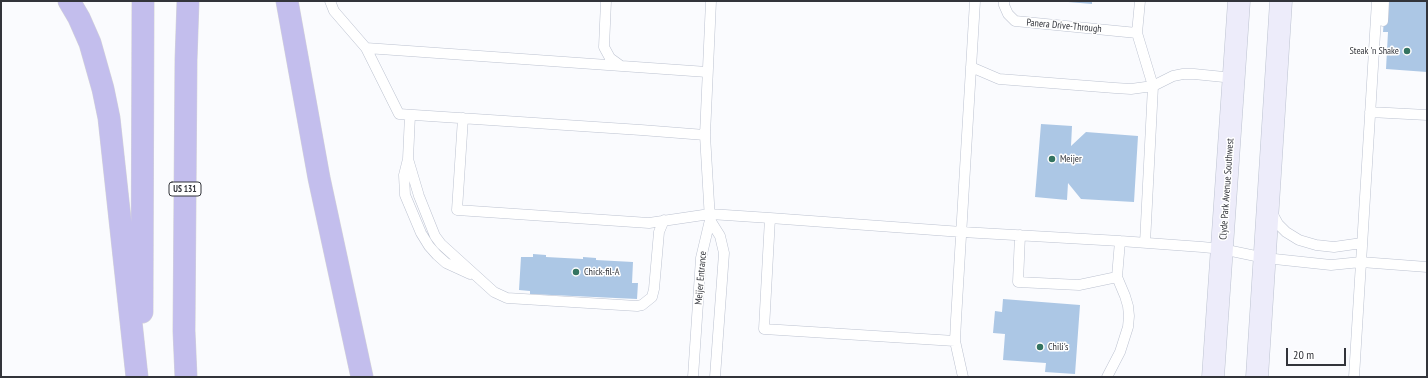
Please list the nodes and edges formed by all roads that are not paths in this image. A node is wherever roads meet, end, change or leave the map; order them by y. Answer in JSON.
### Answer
{"nodes":[{"id":1,"x":69,"y":1,"type":"edge"},
{"id":2,"x":143,"y":1,"type":"edge"},
{"id":3,"x":188,"y":1,"type":"edge"},
{"id":4,"x":287,"y":1,"type":"edge"},
{"id":5,"x":330,"y":1,"type":"edge"},
{"id":6,"x":606,"y":1,"type":"edge"},
{"id":7,"x":711,"y":1,"type":"edge"},
{"id":8,"x":975,"y":1,"type":"edge"},
{"id":9,"x":1004,"y":1,"type":"edge"},
{"id":10,"x":1140,"y":1,"type":"edge"},
{"id":11,"x":1239,"y":1,"type":"edge"},
{"id":12,"x":1281,"y":1,"type":"edge"},
{"id":13,"x":1377,"y":1,"type":"edge"},
{"id":14,"x":1384,"y":1,"type":"edge"},
{"id":15,"x":1138,"y":33,"type":"junction"},
{"id":16,"x":366,"y":48,"type":"junction"},
{"id":17,"x":621,"y":66,"type":"junction"},
{"id":18,"x":971,"y":67,"type":"junction"},
{"id":19,"x":707,"y":72,"type":"junction"},
{"id":20,"x":1234,"y":78,"type":"junction"},
{"id":21,"x":1372,"y":83,"type":"junction"},
{"id":22,"x":1153,"y":86,"type":"junction"},
{"id":23,"x":1370,"y":112,"type":"junction"},
{"id":24,"x":410,"y":115,"type":"junction"},
{"id":25,"x":1427,"y":115,"type":"edge"},
{"id":26,"x":463,"y":118,"type":"junction"},
{"id":27,"x":705,"y":135,"type":"junction"},
{"id":28,"x":1268,"y":201,"type":"junction"},
{"id":29,"x":710,"y":217,"type":"junction"},
{"id":30,"x":770,"y":218,"type":"junction"},
{"id":31,"x":664,"y":220,"type":"junction"},
{"id":32,"x":962,"y":232,"type":"junction"},
{"id":33,"x":1020,"y":235,"type":"junction"},
{"id":34,"x":1120,"y":241,"type":"junction"},
{"id":35,"x":1362,"y":242,"type":"junction"},
{"id":36,"x":1145,"y":243,"type":"junction"},
{"id":37,"x":1222,"y":249,"type":"junction"},
{"id":38,"x":1265,"y":258,"type":"junction"},
{"id":39,"x":1361,"y":262,"type":"junction"},
{"id":40,"x":1427,"y":267,"type":"edge"},
{"id":41,"x":1117,"y":276,"type":"junction"},
{"id":42,"x":184,"y":331,"type":"junction"},
{"id":43,"x":955,"y":341,"type":"junction"},
{"id":44,"x":137,"y":377,"type":"edge"},
{"id":45,"x":142,"y":377,"type":"edge"},
{"id":46,"x":186,"y":377,"type":"edge"},
{"id":47,"x":189,"y":377,"type":"edge"},
{"id":48,"x":362,"y":377,"type":"edge"},
{"id":49,"x":693,"y":377,"type":"edge"},
{"id":50,"x":715,"y":377,"type":"edge"},
{"id":51,"x":963,"y":377,"type":"edge"},
{"id":52,"x":1107,"y":377,"type":"edge"},
{"id":53,"x":1214,"y":377,"type":"edge"},
{"id":54,"x":1257,"y":377,"type":"edge"},
{"id":55,"x":1354,"y":377,"type":"edge"}],
"edges":[{"from":1,"to":44,"type":"highway"},
{"from":2,"to":45,"type":"highway"},
{"from":3,"to":42,"type":"highway","number":"US 131"},
{"from":4,"to":48,"type":"highway"},
{"from":5,"to":16,"type":"lane"},
{"from":6,"to":17,"type":"lane"},
{"from":7,"to":19,"type":"lane"},
{"from":8,"to":18,"type":"lane"},
{"from":9,"to":15,"type":"lane","name":"Panera Drive-Through"},
{"from":10,"to":15,"type":"lane"},
{"from":11,"to":20,"type":"main road","name":"Clyde Park Avenue Southwest"},
{"from":12,"to":28,"type":"main road"},
{"from":13,"to":21,"type":"lane"},
{"from":14,"to":21,"type":"lane"},
{"from":15,"to":22,"type":"lane"},
{"from":16,"to":17,"type":"lane"},
{"from":16,"to":24,"type":"lane"},
{"from":17,"to":19,"type":"lane"},
{"from":18,"to":22,"type":"lane"},
{"from":18,"to":32,"type":"lane"},
{"from":19,"to":27,"type":"lane"},
{"from":20,"to":22,"type":"lane"},
{"from":20,"to":37,"type":"main road","name":"Clyde Park Avenue Southwest"},
{"from":21,"to":23,"type":"lane"},
{"from":22,"to":36,"type":"lane"},
{"from":23,"to":25,"type":"lane"},
{"from":23,"to":35,"type":"lane"},
{"from":24,"to":26,"type":"lane"},
{"from":24,"to":31,"type":"lane"},
{"from":26,"to":27,"type":"lane"},
{"from":26,"to":31,"type":"lane"},
{"from":27,"to":29,"type":"lane"},
{"from":28,"to":35,"type":"lane"},
{"from":28,"to":38,"type":"main road"},
{"from":29,"to":30,"type":"lane"},
{"from":29,"to":31,"type":"lane"},
{"from":29,"to":49,"type":"lane","name":"Meijer Entrance"},
{"from":29,"to":50,"type":"lane","name":"Meijer Entrance"},
{"from":30,"to":32,"type":"lane"},
{"from":30,"to":43,"type":"lane"},
{"from":32,"to":33,"type":"lane"},
{"from":32,"to":43,"type":"lane"},
{"from":33,"to":34,"type":"lane"},
{"from":33,"to":41,"type":"lane"},
{"from":34,"to":36,"type":"lane"},
{"from":34,"to":41,"type":"lane"},
{"from":35,"to":39,"type":"lane"},
{"from":36,"to":37,"type":"lane"},
{"from":37,"to":38,"type":"lane"},
{"from":37,"to":53,"type":"main road","name":"Clyde Park Avenue Southwest"},
{"from":38,"to":39,"type":"lane"},
{"from":38,"to":54,"type":"main road"},
{"from":39,"to":40,"type":"lane"},
{"from":39,"to":55,"type":"lane"},
{"from":41,"to":52,"type":"lane"},
{"from":42,"to":46,"type":"highway","number":"US 131"},
{"from":42,"to":47,"type":"highway"},
{"from":43,"to":51,"type":"lane"}]}
